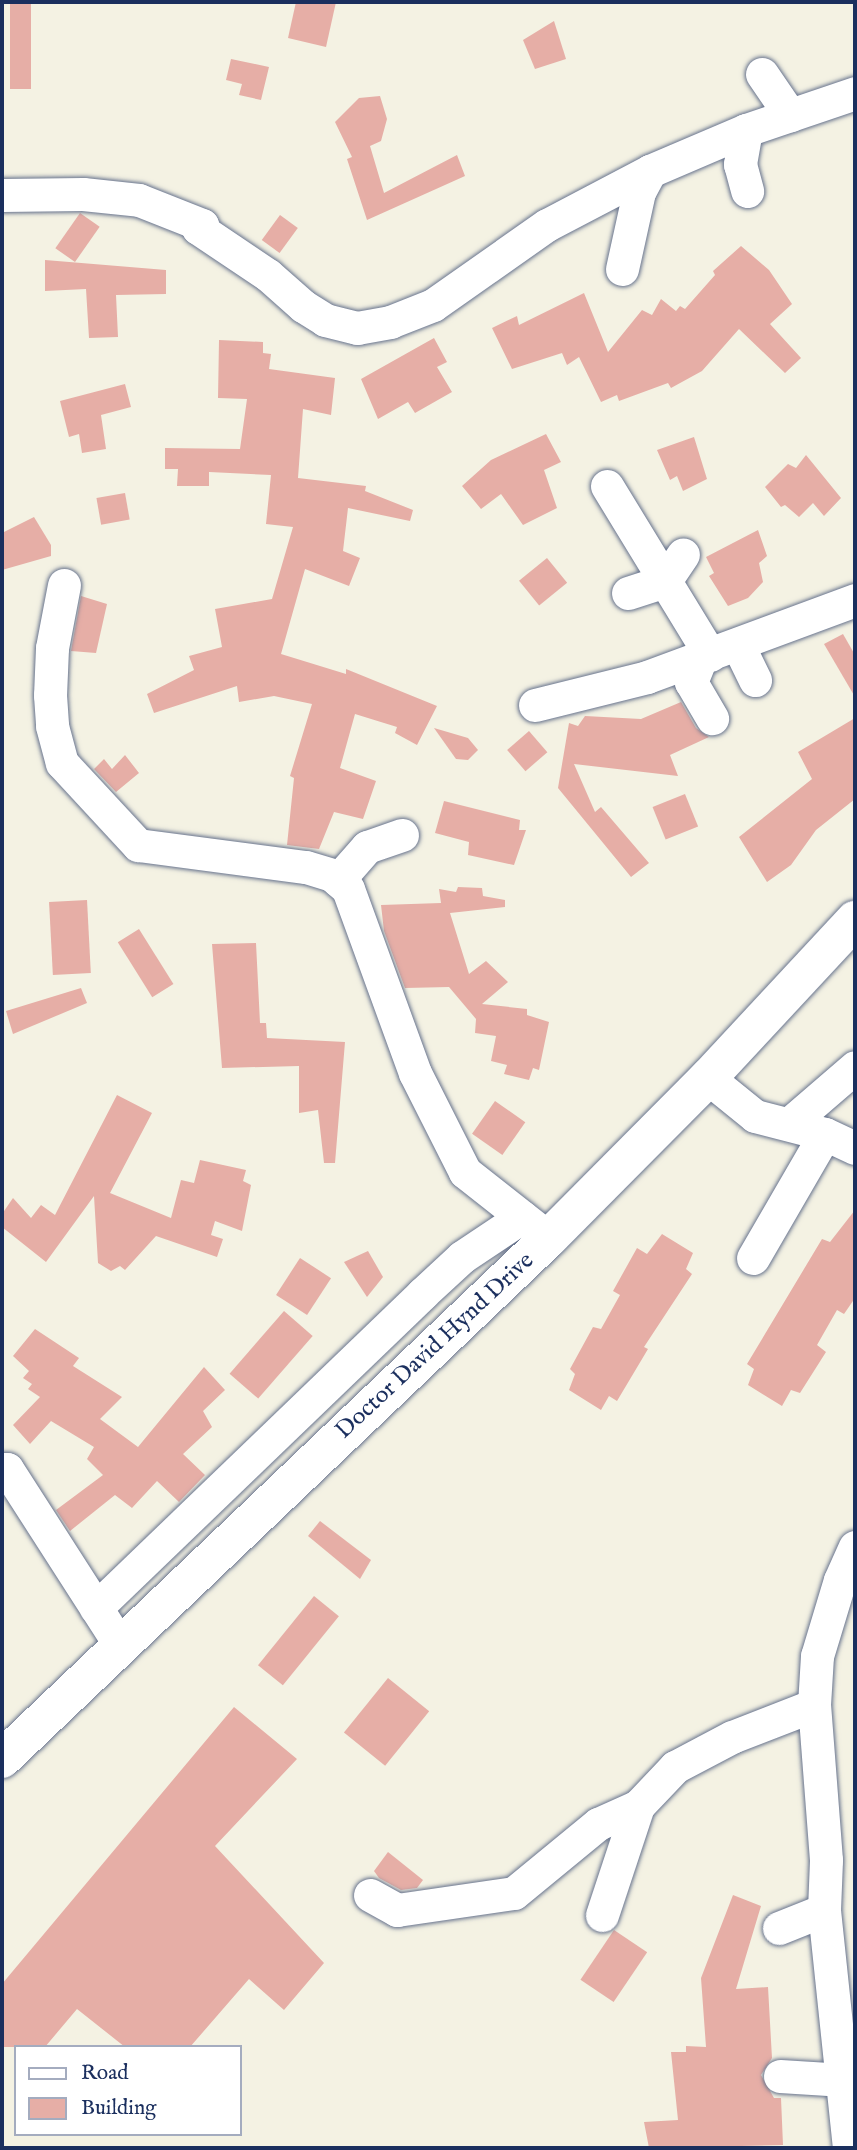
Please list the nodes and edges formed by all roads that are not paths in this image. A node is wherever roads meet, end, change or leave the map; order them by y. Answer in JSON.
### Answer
{"nodes":[{"id":1,"x":762,"y":75,"type":"dead end"},
{"id":2,"x":855,"y":93,"type":"edge"},
{"id":3,"x":790,"y":115,"type":"junction"},
{"id":4,"x":746,"y":130,"type":"junction"},
{"id":5,"x":650,"y":171,"type":"junction"},
{"id":6,"x":747,"y":191,"type":"dead end"},
{"id":7,"x":2,"y":195,"type":"edge"},
{"id":8,"x":621,"y":269,"type":"dead end"},
{"id":9,"x":607,"y":486,"type":"dead end"},
{"id":10,"x":683,"y":554,"type":"dead end"},
{"id":11,"x":665,"y":581,"type":"junction"},
{"id":12,"x":64,"y":585,"type":"dead end"},
{"id":13,"x":628,"y":593,"type":"dead end"},
{"id":14,"x":851,"y":610,"type":"edge"},
{"id":15,"x":716,"y":653,"type":"junction"},
{"id":16,"x":755,"y":680,"type":"dead end"},
{"id":17,"x":535,"y":705,"type":"dead end"},
{"id":18,"x":712,"y":718,"type":"dead end"},
{"id":19,"x":402,"y":835,"type":"dead end"},
{"id":20,"x":338,"y":880,"type":"junction"},
{"id":21,"x":855,"y":920,"type":"edge"},
{"id":22,"x":855,"y":1068,"type":"edge"},
{"id":23,"x":708,"y":1079,"type":"junction"},
{"id":24,"x":789,"y":1124,"type":"junction"},
{"id":25,"x":825,"y":1134,"type":"junction"},
{"id":26,"x":855,"y":1148,"type":"edge"},
{"id":27,"x":536,"y":1228,"type":"junction"},
{"id":28,"x":753,"y":1258,"type":"dead end"},
{"id":29,"x":2,"y":1469,"type":"edge"},
{"id":30,"x":855,"y":1547,"type":"edge"},
{"id":31,"x":96,"y":1608,"type":"junction"},
{"id":32,"x":120,"y":1645,"type":"junction"},
{"id":33,"x":814,"y":1705,"type":"junction"},
{"id":34,"x":2,"y":1759,"type":"edge"},
{"id":35,"x":638,"y":1806,"type":"junction"},
{"id":36,"x":370,"y":1895,"type":"dead end"},
{"id":37,"x":824,"y":1910,"type":"junction"},
{"id":38,"x":601,"y":1915,"type":"dead end"},
{"id":39,"x":779,"y":1928,"type":"dead end"},
{"id":40,"x":780,"y":2076,"type":"dead end"},
{"id":41,"x":844,"y":2080,"type":"junction"},
{"id":42,"x":852,"y":2148,"type":"edge"}],
"edges":[{"from":1,"to":3,"type":"street"},
{"from":2,"to":3,"type":"street"},
{"from":3,"to":4,"type":"street"},
{"from":4,"to":5,"type":"street"},
{"from":4,"to":6,"type":"street"},
{"from":5,"to":7,"type":"street"},
{"from":5,"to":8,"type":"street"},
{"from":9,"to":11,"type":"street"},
{"from":10,"to":11,"type":"street"},
{"from":11,"to":13,"type":"street"},
{"from":11,"to":15,"type":"street"},
{"from":12,"to":20,"type":"street"},
{"from":14,"to":15,"type":"street"},
{"from":15,"to":16,"type":"street"},
{"from":15,"to":17,"type":"street"},
{"from":15,"to":18,"type":"street"},
{"from":19,"to":20,"type":"street"},
{"from":20,"to":27,"type":"street"},
{"from":21,"to":23,"type":"main road","name":"Doctor David Hynd Drive"},
{"from":22,"to":24,"type":"street"},
{"from":23,"to":24,"type":"street"},
{"from":23,"to":27,"type":"main road","name":"Doctor David Hynd Drive"},
{"from":24,"to":25,"type":"street"},
{"from":25,"to":26,"type":"street"},
{"from":25,"to":28,"type":"street"},
{"from":27,"to":31,"type":"street"},
{"from":27,"to":32,"type":"main road","name":"Doctor David Hynd Drive"},
{"from":29,"to":31,"type":"street"},
{"from":30,"to":33,"type":"street"},
{"from":31,"to":32,"type":"street"},
{"from":32,"to":34,"type":"main road","name":"Doctor David Hynd Drive"},
{"from":33,"to":35,"type":"street"},
{"from":33,"to":37,"type":"street"},
{"from":35,"to":36,"type":"street"},
{"from":35,"to":38,"type":"street"},
{"from":37,"to":39,"type":"street"},
{"from":37,"to":41,"type":"street"},
{"from":40,"to":41,"type":"street"},
{"from":41,"to":42,"type":"street"}]}
